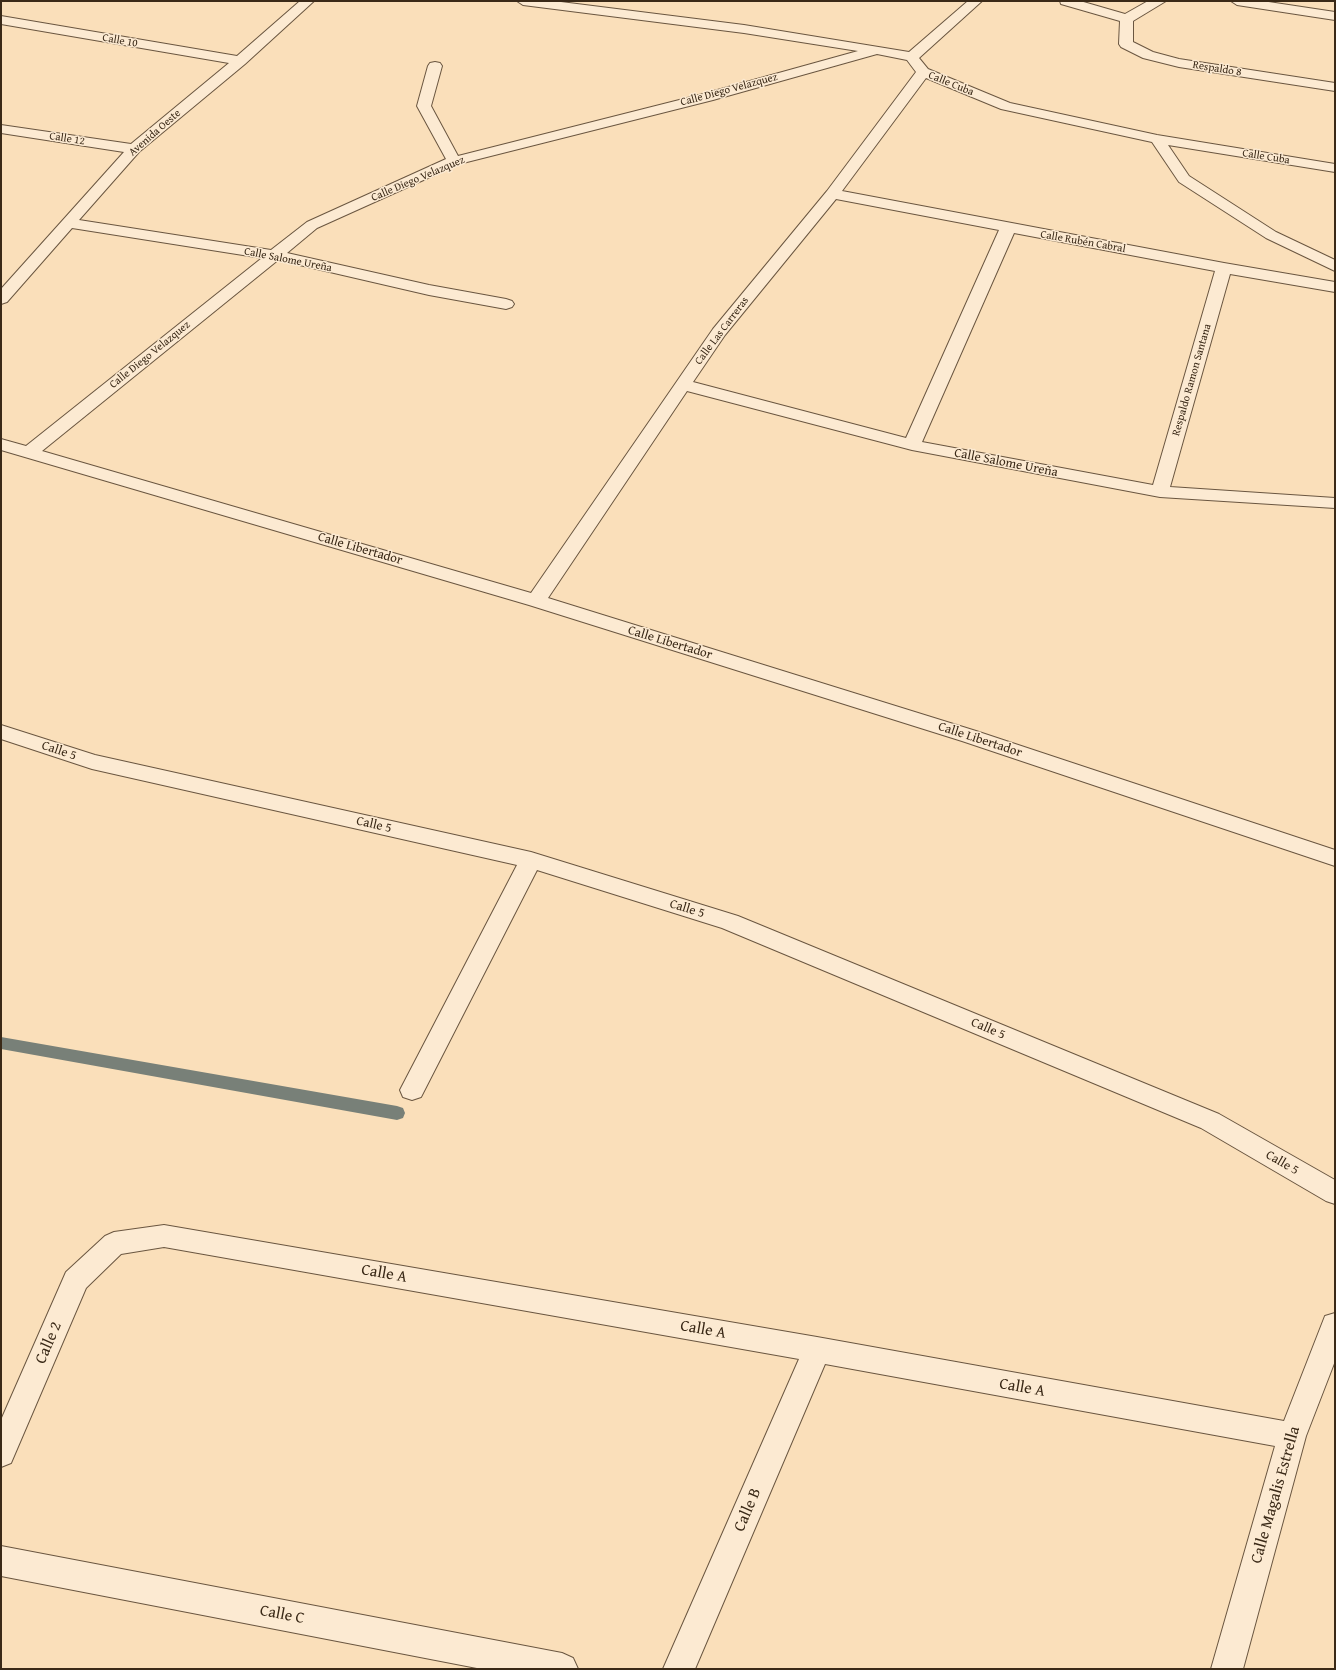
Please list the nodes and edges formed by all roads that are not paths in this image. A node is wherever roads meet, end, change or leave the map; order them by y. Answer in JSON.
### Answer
{"nodes":[{"id":1,"x":308,"y":1,"type":"edge"},
{"id":2,"x":523,"y":1,"type":"edge"},
{"id":3,"x":976,"y":1,"type":"edge"},
{"id":4,"x":1066,"y":1,"type":"edge"},
{"id":5,"x":1160,"y":1,"type":"edge"},
{"id":6,"x":1237,"y":1,"type":"edge"},
{"id":7,"x":1335,"y":16,"type":"edge"},
{"id":8,"x":1127,"y":19,"type":"junction"},
{"id":9,"x":1,"y":20,"type":"edge"},
{"id":10,"x":877,"y":50,"type":"junction"},
{"id":11,"x":912,"y":58,"type":"junction"},
{"id":12,"x":240,"y":61,"type":"junction"},
{"id":13,"x":435,"y":66,"type":"dead end"},
{"id":14,"x":923,"y":72,"type":"junction"},
{"id":15,"x":1335,"y":87,"type":"edge"},
{"id":16,"x":1,"y":129,"type":"edge"},
{"id":17,"x":1157,"y":139,"type":"junction"},
{"id":18,"x":134,"y":149,"type":"junction"},
{"id":19,"x":454,"y":161,"type":"junction"},
{"id":20,"x":1335,"y":168,"type":"edge"},
{"id":21,"x":832,"y":194,"type":"junction"},
{"id":22,"x":70,"y":223,"type":"junction"},
{"id":23,"x":1008,"y":228,"type":"junction"},
{"id":24,"x":274,"y":255,"type":"junction"},
{"id":25,"x":1335,"y":266,"type":"edge"},
{"id":26,"x":1224,"y":268,"type":"junction"},
{"id":27,"x":1335,"y":287,"type":"edge"},
{"id":28,"x":1,"y":298,"type":"edge"},
{"id":29,"x":506,"y":304,"type":"dead end"},
{"id":30,"x":684,"y":385,"type":"junction"},
{"id":31,"x":1,"y":444,"type":"edge"},
{"id":32,"x":912,"y":445,"type":"junction"},
{"id":33,"x":30,"y":451,"type":"junction"},
{"id":34,"x":1160,"y":492,"type":"junction"},
{"id":35,"x":1335,"y":503,"type":"edge"},
{"id":36,"x":536,"y":601,"type":"junction"},
{"id":37,"x":1,"y":732,"type":"edge"},
{"id":38,"x":1335,"y":858,"type":"edge"},
{"id":39,"x":531,"y":860,"type":"junction"},
{"id":40,"x":412,"y":1090,"type":"dead end"},
{"id":41,"x":1335,"y":1193,"type":"edge"},
{"id":42,"x":114,"y":1244,"type":"joint"},
{"id":43,"x":1335,"y":1325,"type":"edge"},
{"id":44,"x":817,"y":1350,"type":"junction"},
{"id":45,"x":1292,"y":1436,"type":"junction"},
{"id":46,"x":1,"y":1453,"type":"edge"},
{"id":47,"x":1,"y":1561,"type":"edge"},
{"id":48,"x":562,"y":1669,"type":"edge"},
{"id":49,"x":679,"y":1669,"type":"edge"},
{"id":50,"x":1227,"y":1669,"type":"edge"}],
"edges":[{"from":1,"to":12,"type":"street","name":"Avenida Oeste"},
{"from":2,"to":10,"type":"street"},
{"from":3,"to":11,"type":"street"},
{"from":4,"to":8,"type":"street"},
{"from":5,"to":8,"type":"street"},
{"from":6,"to":7,"type":"street"},
{"from":8,"to":15,"type":"street","name":"Respaldo 8"},
{"from":9,"to":12,"type":"street","name":"Calle 10"},
{"from":10,"to":11,"type":"street"},
{"from":10,"to":19,"type":"street","name":"Calle Diego Velazquez"},
{"from":11,"to":14,"type":"street","name":"Calle Cuba"},
{"from":12,"to":18,"type":"street","name":"Avenida Oeste"},
{"from":13,"to":19,"type":"street"},
{"from":14,"to":17,"type":"street","name":"Calle Cuba"},
{"from":14,"to":21,"type":"street","name":"Calle Las Carreras"},
{"from":16,"to":18,"type":"street","name":"Calle 12"},
{"from":17,"to":20,"type":"street","name":"Calle Cuba"},
{"from":17,"to":25,"type":"street"},
{"from":18,"to":22,"type":"street","name":"Avenida Oeste"},
{"from":19,"to":24,"type":"street","name":"Calle Diego Velazquez"},
{"from":21,"to":23,"type":"street","name":"Calle Rubén Cabral"},
{"from":21,"to":30,"type":"street","name":"Calle Las Carreras"},
{"from":22,"to":24,"type":"street","name":"Calle Salome Ureña"},
{"from":22,"to":28,"type":"street","name":"Avenida Oeste"},
{"from":23,"to":26,"type":"street","name":"Calle Rubén Cabral"},
{"from":23,"to":32,"type":"street"},
{"from":24,"to":29,"type":"street","name":"Calle Salome Ureña"},
{"from":24,"to":33,"type":"street","name":"Calle Diego Velazquez"},
{"from":26,"to":27,"type":"street","name":"Calle Rubén Cabral"},
{"from":26,"to":34,"type":"street","name":"Respaldo Ramon Santana"},
{"from":30,"to":32,"type":"street","name":"Calle Salome Ureña"},
{"from":30,"to":36,"type":"street","name":"Calle Las Carreras"},
{"from":31,"to":33,"type":"street","name":"Calle Libertador"},
{"from":32,"to":34,"type":"street","name":"Calle Salome Ureña"},
{"from":33,"to":36,"type":"street","name":"Calle Libertador"},
{"from":34,"to":35,"type":"street","name":"Calle Salome Ureña"},
{"from":36,"to":38,"type":"street","name":"Calle Libertador"},
{"from":37,"to":39,"type":"street","name":"Calle 5"},
{"from":39,"to":40,"type":"street"},
{"from":39,"to":41,"type":"street","name":"Calle 5"},
{"from":42,"to":44,"type":"street","name":"Calle A"},
{"from":42,"to":46,"type":"street","name":"Calle 2"},
{"from":43,"to":45,"type":"street","name":"Calle Magalis Estrella"},
{"from":44,"to":45,"type":"street","name":"Calle A"},
{"from":44,"to":49,"type":"street","name":"Calle B"},
{"from":45,"to":50,"type":"street","name":"Calle Magalis Estrella"},
{"from":47,"to":48,"type":"street","name":"Calle C"}]}
